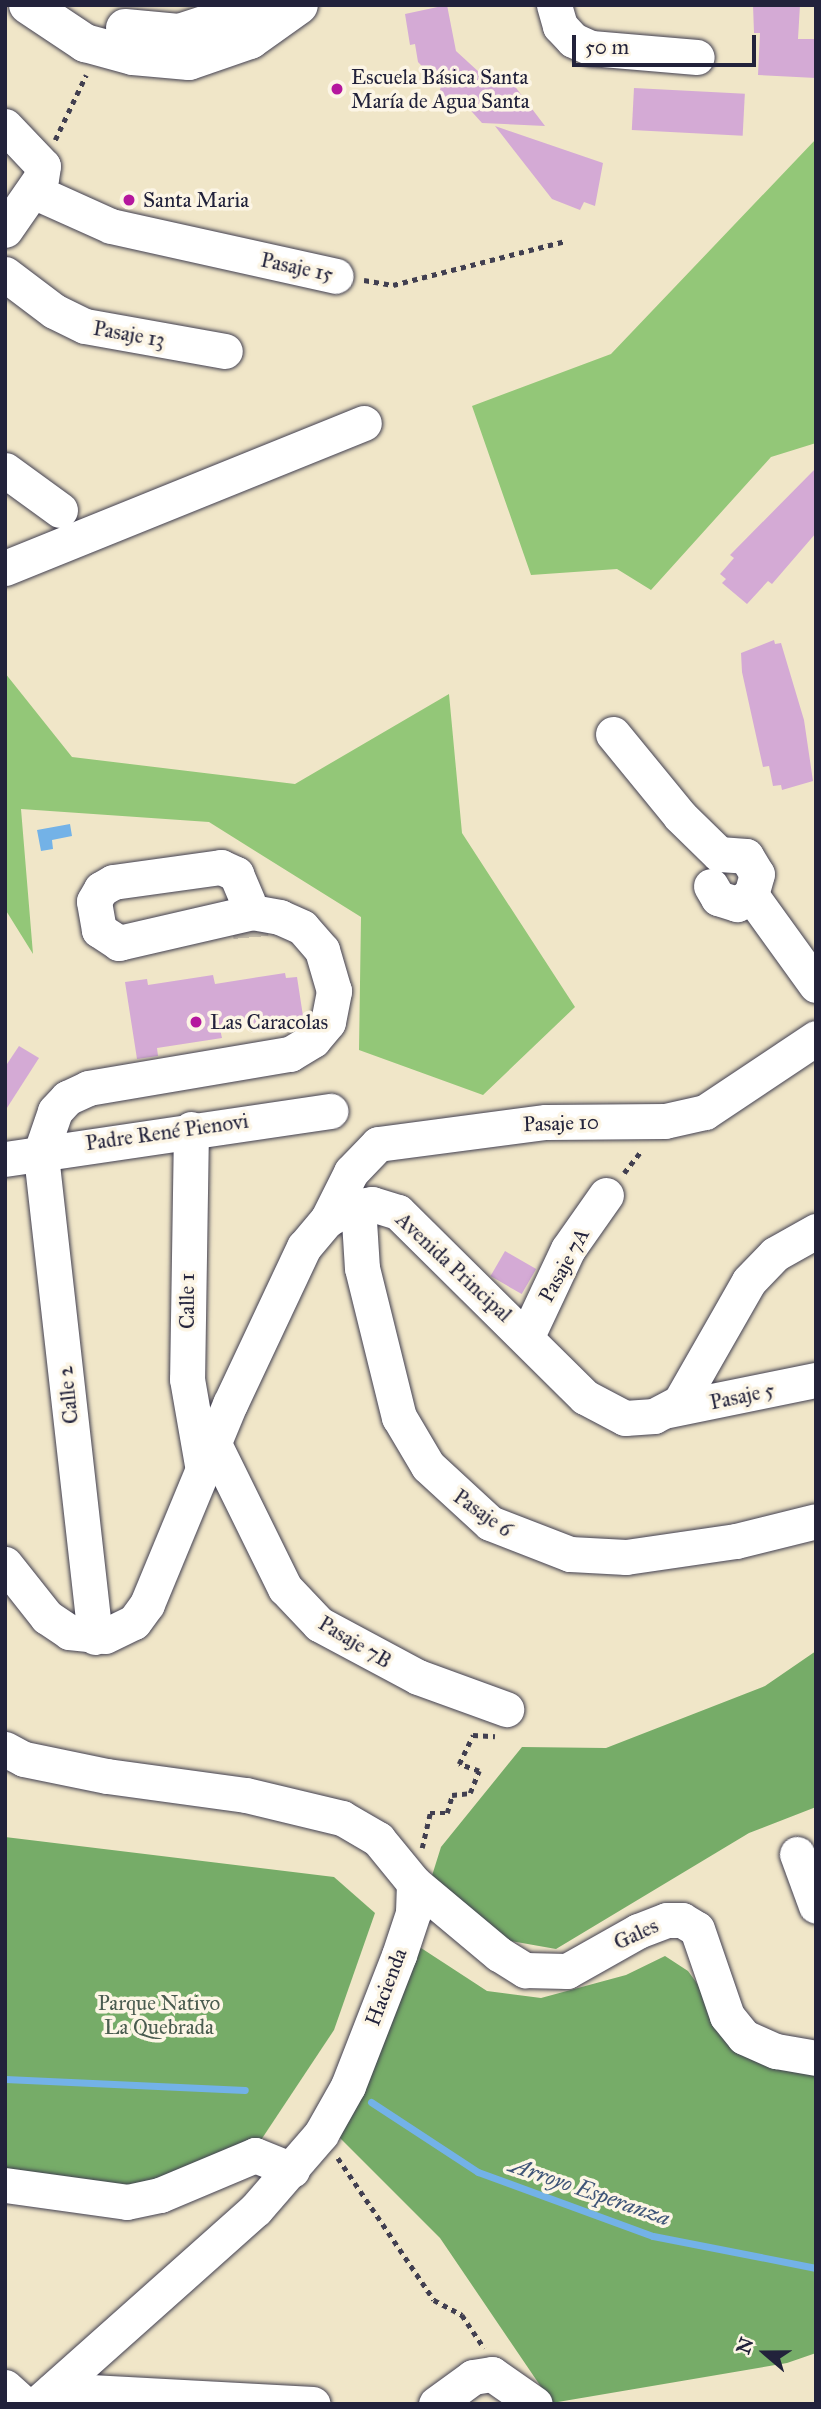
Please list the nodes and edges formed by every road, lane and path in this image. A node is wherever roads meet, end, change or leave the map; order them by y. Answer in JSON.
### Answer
{"nodes":[{"id":1,"x":28,"y":5,"type":"edge"},
{"id":2,"x":72,"y":5,"type":"edge"},
{"id":3,"x":249,"y":5,"type":"edge"},
{"id":4,"x":299,"y":5,"type":"edge"},
{"id":5,"x":554,"y":5,"type":"edge"},
{"id":6,"x":698,"y":57,"type":"dead end"},
{"id":7,"x":87,"y":71,"type":"dead end"},
{"id":8,"x":5,"y":126,"type":"edge"},
{"id":9,"x":38,"y":179,"type":"junction"},
{"id":10,"x":5,"y":230,"type":"edge"},
{"id":11,"x":565,"y":241,"type":"dead end"},
{"id":12,"x":5,"y":274,"type":"edge"},
{"id":13,"x":336,"y":276,"type":"joint"},
{"id":14,"x":225,"y":351,"type":"dead end"},
{"id":15,"x":364,"y":424,"type":"dead end"},
{"id":16,"x":5,"y":470,"type":"edge"},
{"id":17,"x":60,"y":510,"type":"dead end"},
{"id":18,"x":5,"y":568,"type":"edge"},
{"id":19,"x":613,"y":734,"type":"dead end"},
{"id":20,"x":711,"y":886,"type":"dead end"},
{"id":21,"x":751,"y":895,"type":"junction"},
{"id":22,"x":248,"y":902,"type":"tunnel mouth"},
{"id":23,"x":816,"y":985,"type":"edge"},
{"id":24,"x":816,"y":1038,"type":"edge"},
{"id":25,"x":330,"y":1111,"type":"dead end"},
{"id":26,"x":665,"y":1121,"type":"junction"},
{"id":27,"x":191,"y":1129,"type":"junction"},
{"id":28,"x":41,"y":1152,"type":"junction"},
{"id":29,"x":5,"y":1159,"type":"edge"},
{"id":30,"x":606,"y":1195,"type":"joint"},
{"id":31,"x":358,"y":1205,"type":"junction"},
{"id":32,"x":327,"y":1220,"type":"junction"},
{"id":33,"x":816,"y":1231,"type":"edge"},
{"id":34,"x":527,"y":1336,"type":"junction"},
{"id":35,"x":816,"y":1380,"type":"edge"},
{"id":36,"x":668,"y":1410,"type":"junction"},
{"id":37,"x":208,"y":1458,"type":"junction"},
{"id":38,"x":816,"y":1521,"type":"edge"},
{"id":39,"x":5,"y":1564,"type":"edge"},
{"id":40,"x":95,"y":1637,"type":"junction"},
{"id":41,"x":506,"y":1709,"type":"joint"},
{"id":42,"x":5,"y":1749,"type":"edge"},
{"id":43,"x":797,"y":1854,"type":"dead end"},
{"id":44,"x":414,"y":1883,"type":"junction"},
{"id":45,"x":816,"y":1906,"type":"edge"},
{"id":46,"x":816,"y":2058,"type":"edge"},
{"id":47,"x":321,"y":2134,"type":"junction"},
{"id":48,"x":292,"y":2170,"type":"junction"},
{"id":49,"x":5,"y":2185,"type":"edge"},
{"id":50,"x":492,"y":2374,"type":"junction"},
{"id":51,"x":5,"y":2388,"type":"edge"},
{"id":52,"x":38,"y":2399,"type":"edge"},
{"id":53,"x":313,"y":2404,"type":"edge"},
{"id":54,"x":436,"y":2404,"type":"edge"},
{"id":55,"x":535,"y":2404,"type":"edge"}],
"edges":[{"from":1,"to":4,"type":"main road"},
{"from":2,"to":3,"type":"main road"},
{"from":5,"to":6,"type":"street"},
{"from":7,"to":9,"type":"path"},
{"from":8,"to":9,"type":"street"},
{"from":9,"to":10,"type":"street"},
{"from":9,"to":13,"type":"street","name":"Pasaje 15"},
{"from":11,"to":13,"type":"path","name":"Pasaje 15"},
{"from":12,"to":14,"type":"street","name":"Pasaje 13"},
{"from":15,"to":18,"type":"street"},
{"from":16,"to":17,"type":"street"},
{"from":19,"to":21,"type":"street"},
{"from":20,"to":21,"type":"street"},
{"from":21,"to":23,"type":"street"},
{"from":22,"to":28,"type":"street"},
{"from":24,"to":26,"type":"street","name":"Pasaje 10"},
{"from":25,"to":27,"type":"street","name":"Padre René Pienovi"},
{"from":26,"to":30,"type":"path"},
{"from":26,"to":32,"type":"street","name":"Pasaje 10"},
{"from":27,"to":28,"type":"street","name":"Padre René Pienovi"},
{"from":27,"to":37,"type":"street","name":"Calle 1"},
{"from":28,"to":29,"type":"street","name":"Padre René Pienovi"},
{"from":28,"to":40,"type":"street","name":"Calle 2"},
{"from":30,"to":34,"type":"street","name":"Pasaje 7A"},
{"from":31,"to":32,"type":"street"},
{"from":31,"to":34,"type":"street","name":"Avenida Principal"},
{"from":31,"to":38,"type":"street","name":"Pasaje 6"},
{"from":32,"to":37,"type":"street"},
{"from":33,"to":36,"type":"street"},
{"from":34,"to":36,"type":"street","name":"Avenida Principal"},
{"from":35,"to":36,"type":"street","name":"Pasaje 5"},
{"from":37,"to":40,"type":"street"},
{"from":37,"to":41,"type":"street","name":"Pasaje 7B"},
{"from":39,"to":40,"type":"street"},
{"from":41,"to":44,"type":"path"},
{"from":42,"to":44,"type":"street"},
{"from":43,"to":45,"type":"street"},
{"from":44,"to":46,"type":"street","name":"Gales"},
{"from":44,"to":47,"type":"street","name":"Hacienda"},
{"from":47,"to":48,"type":"street","name":"Hacienda"},
{"from":47,"to":50,"type":"path"},
{"from":48,"to":49,"type":"street"},
{"from":48,"to":52,"type":"street","name":"Hacienda"},
{"from":50,"to":54,"type":"street"},
{"from":50,"to":55,"type":"street"},
{"from":51,"to":52,"type":"street"},
{"from":52,"to":53,"type":"street"}]}
